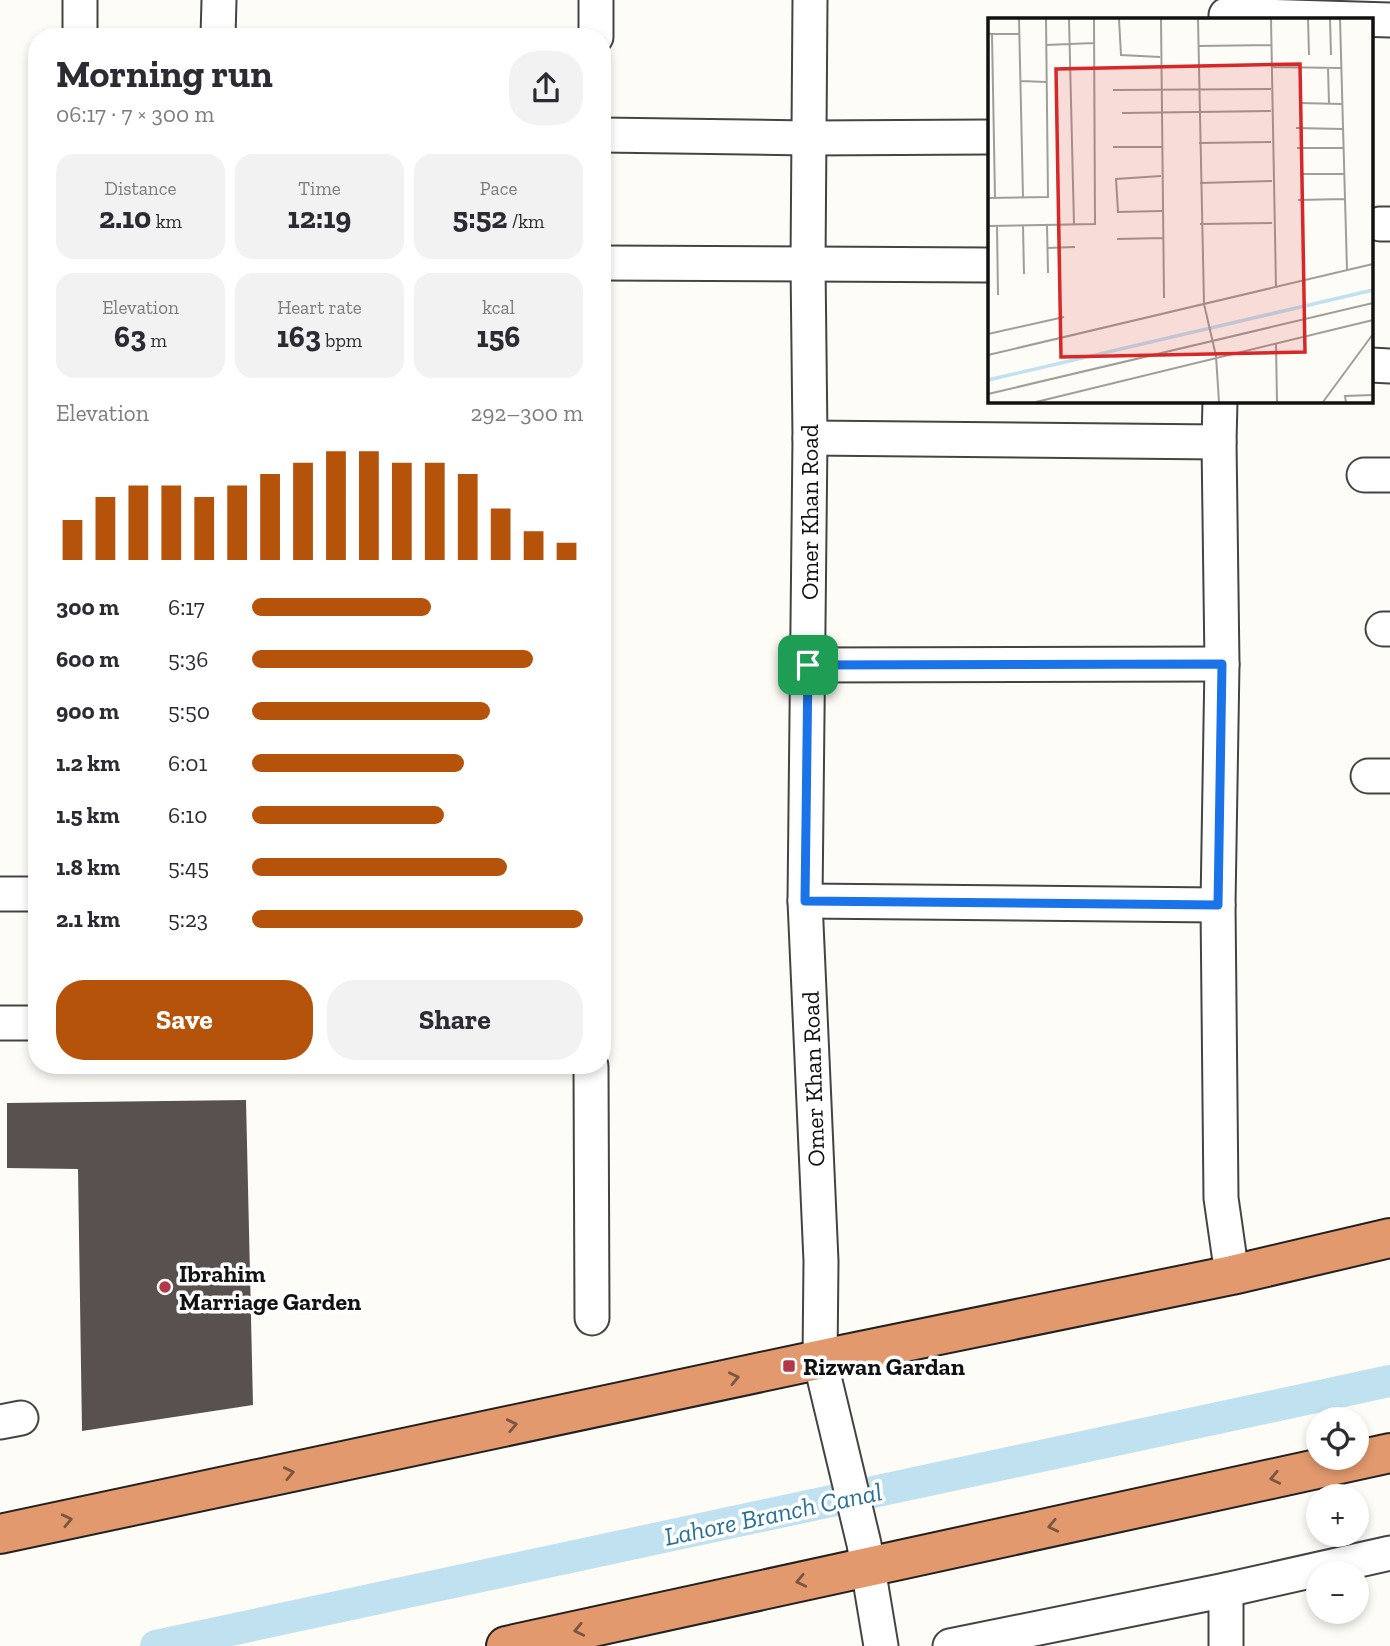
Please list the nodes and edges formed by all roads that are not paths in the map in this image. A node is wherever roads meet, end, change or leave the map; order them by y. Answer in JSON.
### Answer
{"nodes":[{"id":1,"x":80,"y":0,"type":"edge"},
{"id":2,"x":219,"y":0,"type":"edge"},
{"id":3,"x":596,"y":0,"type":"edge"},
{"id":4,"x":810,"y":0,"type":"edge"},
{"id":5,"x":1226,"y":11,"type":"edge"},
{"id":6,"x":1370,"y":18,"type":"edge"},
{"id":7,"x":1372,"y":18,"type":"edge"},
{"id":8,"x":1390,"y":19,"type":"edge"},
{"id":9,"x":80,"y":28,"type":"edge"},
{"id":10,"x":218,"y":28,"type":"edge"},
{"id":11,"x":596,"y":28,"type":"edge"},
{"id":12,"x":611,"y":135,"type":"edge"},
{"id":13,"x":988,"y":137,"type":"edge"},
{"id":14,"x":809,"y":138,"type":"junction"},
{"id":15,"x":611,"y":264,"type":"edge"},
{"id":16,"x":808,"y":264,"type":"junction"},
{"id":17,"x":988,"y":265,"type":"edge"},
{"id":18,"x":1372,"y":365,"type":"edge"},
{"id":19,"x":1390,"y":366,"type":"edge"},
{"id":20,"x":1220,"y":402,"type":"edge"},
{"id":21,"x":810,"y":438,"type":"junction"},
{"id":22,"x":1219,"y":442,"type":"junction"},
{"id":23,"x":1222,"y":664,"type":"junction"},
{"id":24,"x":808,"y":665,"type":"junction"},
{"id":25,"x":0,"y":894,"type":"edge"},
{"id":26,"x":28,"y":894,"type":"edge"},
{"id":27,"x":805,"y":901,"type":"junction"},
{"id":28,"x":1218,"y":905,"type":"junction"},
{"id":29,"x":0,"y":1023,"type":"edge"},
{"id":30,"x":28,"y":1023,"type":"edge"},
{"id":31,"x":591,"y":1074,"type":"edge"},
{"id":32,"x":1390,"y":1238,"type":"edge"},
{"id":33,"x":1232,"y":1275,"type":"junction"},
{"id":34,"x":592,"y":1318,"type":"dead end"},
{"id":35,"x":820,"y":1360,"type":"junction"},
{"id":36,"x":1390,"y":1453,"type":"edge"},
{"id":37,"x":0,"y":1534,"type":"edge"},
{"id":38,"x":1390,"y":1553,"type":"edge"},
{"id":39,"x":866,"y":1555,"type":"junction"},
{"id":40,"x":1226,"y":1590,"type":"junction"},
{"id":41,"x":506,"y":1646,"type":"edge"},
{"id":42,"x":881,"y":1646,"type":"edge"},
{"id":43,"x":950,"y":1646,"type":"edge"},
{"id":44,"x":1226,"y":1646,"type":"edge"}],
"edges":[{"from":1,"to":9,"type":"street"},
{"from":2,"to":10,"type":"street"},
{"from":3,"to":11,"type":"street"},
{"from":4,"to":14,"type":"street","name":"Omer Khan Road"},
{"from":5,"to":6,"type":"street"},
{"from":7,"to":8,"type":"street"},
{"from":12,"to":14,"type":"street"},
{"from":13,"to":14,"type":"street"},
{"from":14,"to":16,"type":"street","name":"Omer Khan Road"},
{"from":15,"to":16,"type":"street"},
{"from":16,"to":17,"type":"street"},
{"from":16,"to":21,"type":"street","name":"Omer Khan Road"},
{"from":18,"to":19,"type":"street"},
{"from":20,"to":22,"type":"street"},
{"from":21,"to":22,"type":"street"},
{"from":21,"to":24,"type":"street","name":"Omer Khan Road"},
{"from":22,"to":23,"type":"street"},
{"from":23,"to":24,"type":"street"},
{"from":23,"to":28,"type":"street"},
{"from":24,"to":27,"type":"street","name":"Omer Khan Road"},
{"from":25,"to":26,"type":"street"},
{"from":27,"to":28,"type":"street"},
{"from":27,"to":35,"type":"street","name":"Omer Khan Road"},
{"from":28,"to":33,"type":"street"},
{"from":29,"to":30,"type":"street"},
{"from":31,"to":34,"type":"street"},
{"from":32,"to":33,"type":"highway"},
{"from":33,"to":35,"type":"highway"},
{"from":37,"to":35,"type":"highway","one_way":true},
{"from":35,"to":39,"type":"street","name":"Omer Khan Road"},
{"from":36,"to":39,"type":"highway","one_way":true},
{"from":38,"to":40,"type":"street"},
{"from":39,"to":41,"type":"highway","one_way":true},
{"from":39,"to":42,"type":"street","name":"Omer Khan Road"},
{"from":40,"to":43,"type":"street"},
{"from":40,"to":44,"type":"street"}]}
